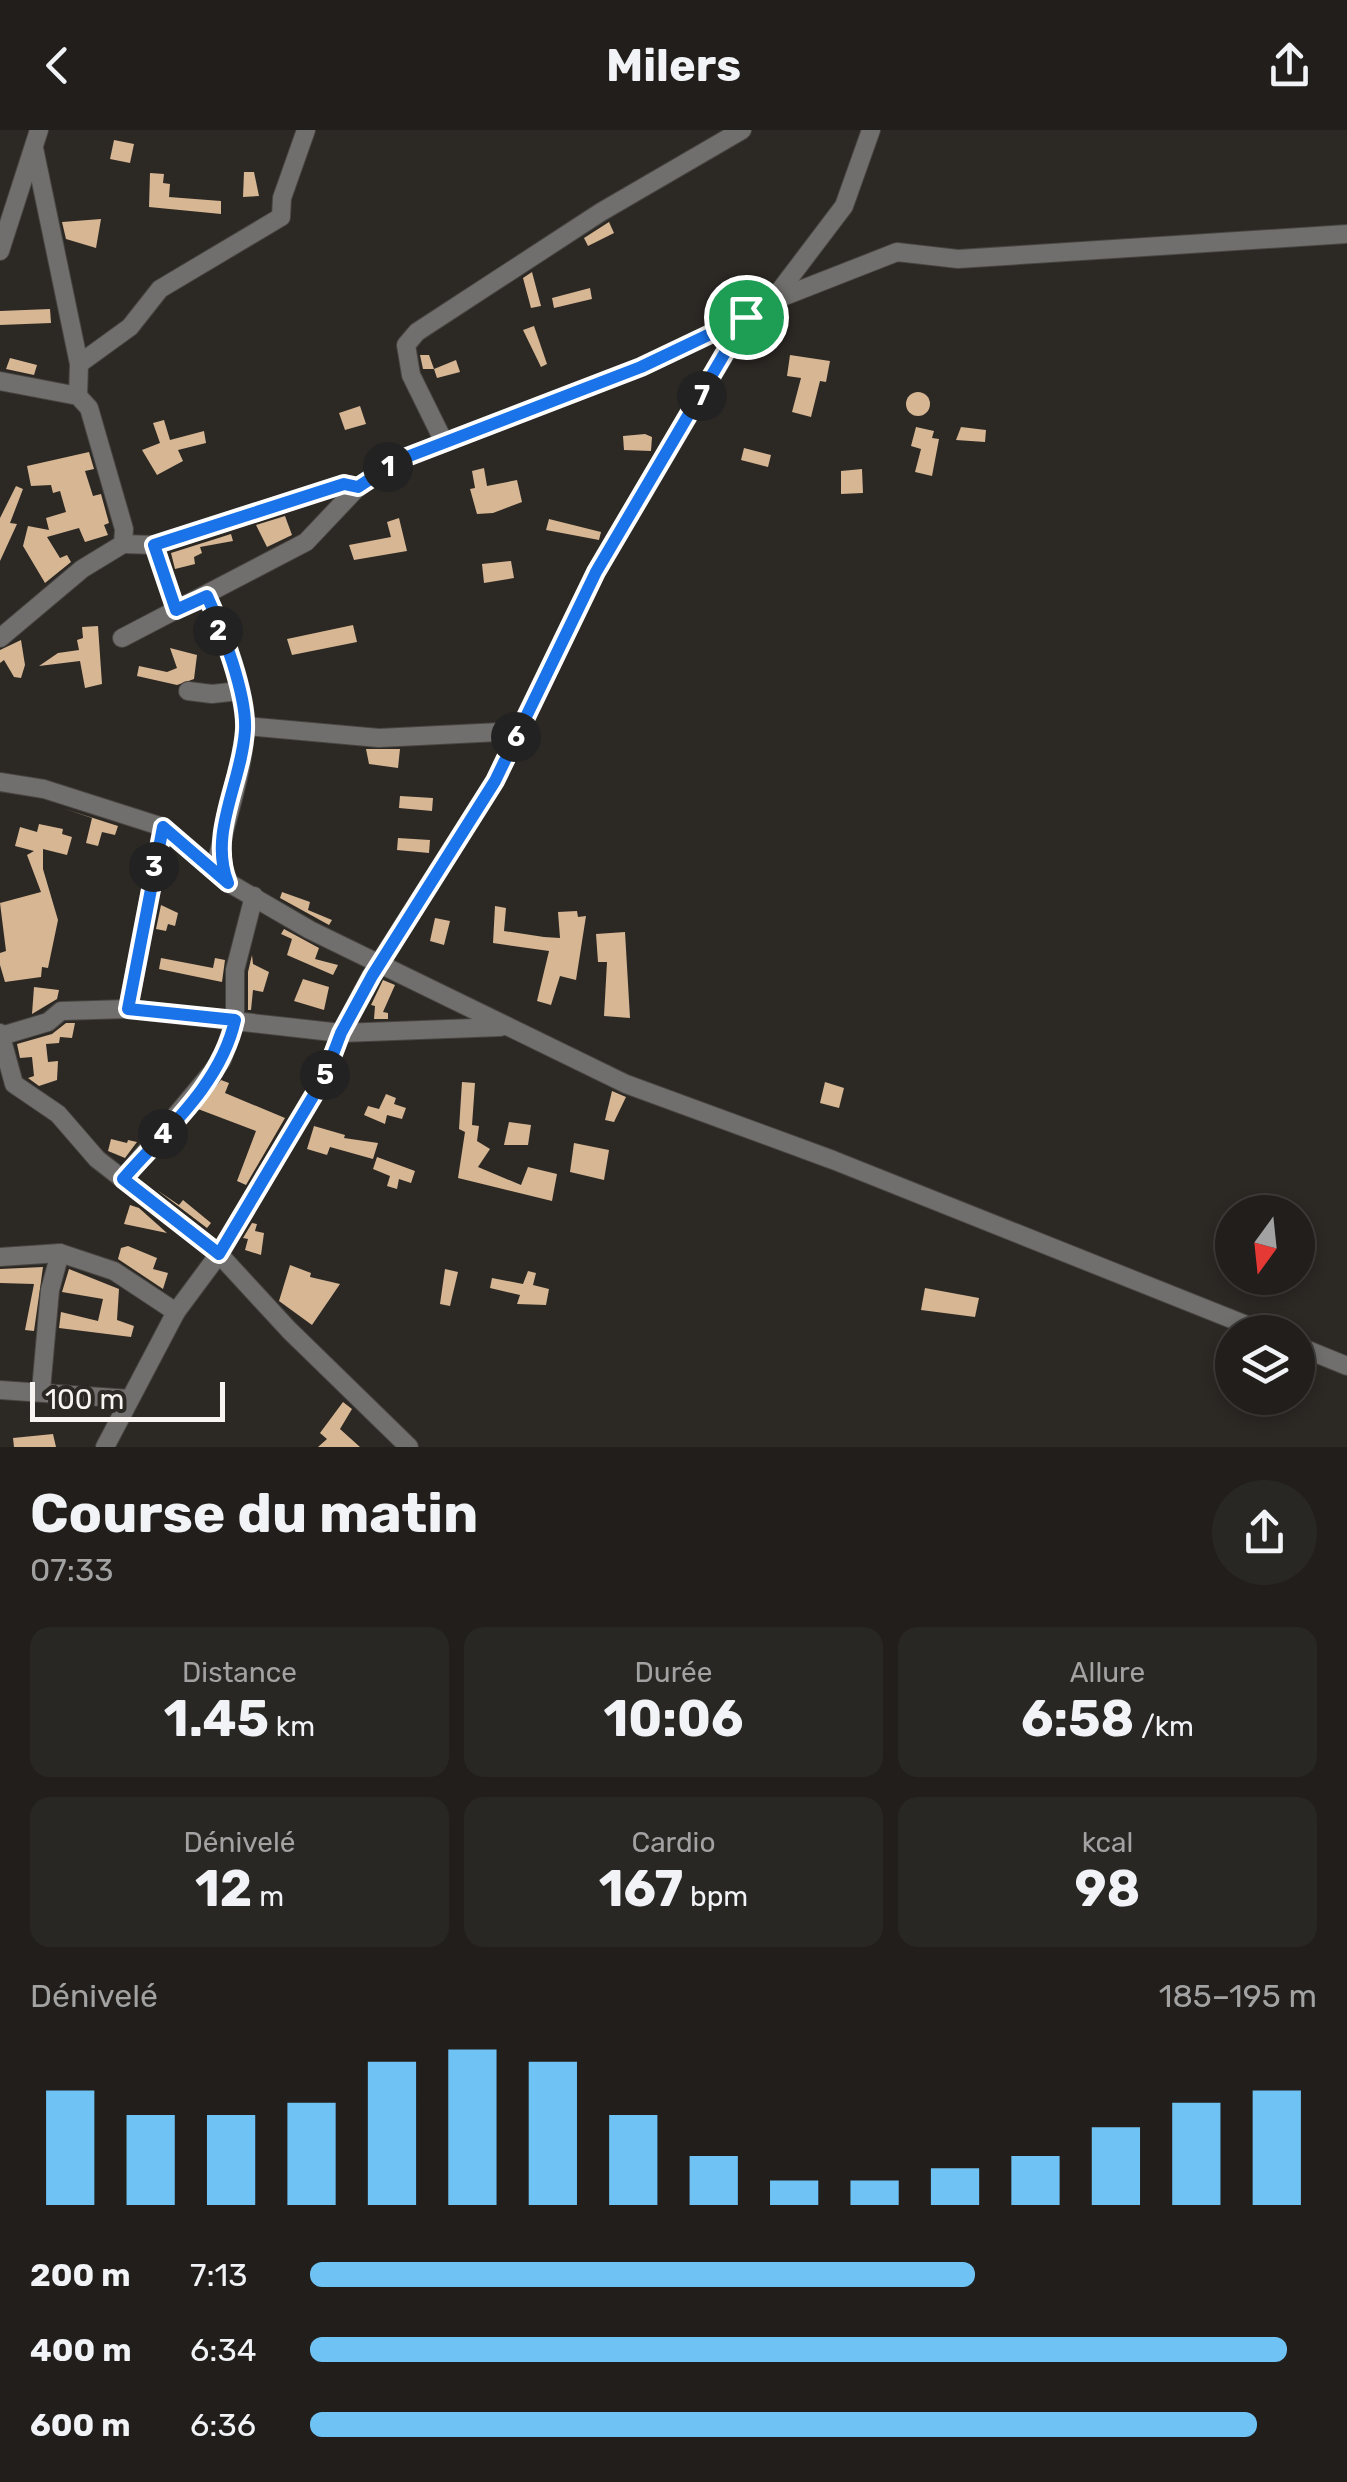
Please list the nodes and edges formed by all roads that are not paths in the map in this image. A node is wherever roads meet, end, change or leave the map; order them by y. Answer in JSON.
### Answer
{"nodes":[{"id":1,"x":306,"y":130,"type":"edge"},
{"id":2,"x":742,"y":130,"type":"edge"},
{"id":3,"x":871,"y":130,"type":"edge"},
{"id":4,"x":37,"y":139,"type":"edge"},
{"id":5,"x":1347,"y":234,"type":"edge"},
{"id":6,"x":0,"y":251,"type":"edge"},
{"id":7,"x":772,"y":300,"type":"junction"},
{"id":8,"x":746,"y":317,"type":"junction"},
{"id":9,"x":80,"y":364,"type":"junction"},
{"id":10,"x":0,"y":381,"type":"edge"},
{"id":11,"x":78,"y":396,"type":"junction"},
{"id":12,"x":444,"y":442,"type":"junction"},
{"id":13,"x":358,"y":487,"type":"junction"},
{"id":14,"x":122,"y":544,"type":"junction"},
{"id":15,"x":154,"y":545,"type":"junction"},
{"id":16,"x":207,"y":596,"type":"junction"},
{"id":17,"x":176,"y":610,"type":"junction"},
{"id":18,"x":0,"y":638,"type":"edge"},
{"id":19,"x":122,"y":638,"type":"dead end"},
{"id":20,"x":188,"y":690,"type":"dead end"},
{"id":21,"x":238,"y":690,"type":"junction"},
{"id":22,"x":246,"y":726,"type":"junction"},
{"id":23,"x":519,"y":731,"type":"junction"},
{"id":24,"x":0,"y":782,"type":"edge"},
{"id":25,"x":163,"y":827,"type":"junction"},
{"id":26,"x":228,"y":883,"type":"junction"},
{"id":27,"x":254,"y":896,"type":"junction"},
{"id":28,"x":381,"y":963,"type":"junction"},
{"id":29,"x":128,"y":1009,"type":"junction"},
{"id":30,"x":235,"y":1020,"type":"junction"},
{"id":31,"x":502,"y":1026,"type":"junction"},
{"id":32,"x":341,"y":1033,"type":"junction"},
{"id":33,"x":0,"y":1034,"type":"edge"},
{"id":34,"x":123,"y":1179,"type":"junction"},
{"id":35,"x":60,"y":1254,"type":"junction"},
{"id":36,"x":219,"y":1254,"type":"junction"},
{"id":37,"x":0,"y":1257,"type":"edge"},
{"id":38,"x":176,"y":1312,"type":"junction"},
{"id":39,"x":1222,"y":1315,"type":"edge"},
{"id":40,"x":1315,"y":1353,"type":"edge"},
{"id":41,"x":1347,"y":1366,"type":"edge"},
{"id":42,"x":0,"y":1390,"type":"edge"},
{"id":43,"x":42,"y":1390,"type":"junction"},
{"id":44,"x":130,"y":1399,"type":"junction"},
{"id":45,"x":106,"y":1447,"type":"edge"},
{"id":46,"x":409,"y":1447,"type":"edge"}],
"edges":[{"from":1,"to":9,"type":"street"},
{"from":2,"to":12,"type":"street"},
{"from":3,"to":7,"type":"street"},
{"from":4,"to":6,"type":"street"},
{"from":4,"to":9,"type":"street"},
{"from":5,"to":7,"type":"street"},
{"from":7,"to":8,"type":"street"},
{"from":8,"to":12,"type":"street"},
{"from":8,"to":23,"type":"street"},
{"from":9,"to":11,"type":"street"},
{"from":10,"to":11,"type":"street"},
{"from":11,"to":14,"type":"street"},
{"from":12,"to":13,"type":"street"},
{"from":13,"to":15,"type":"street"},
{"from":13,"to":16,"type":"street"},
{"from":14,"to":15,"type":"street"},
{"from":14,"to":18,"type":"street"},
{"from":15,"to":17,"type":"street"},
{"from":16,"to":17,"type":"street"},
{"from":16,"to":21,"type":"street"},
{"from":17,"to":19,"type":"street"},
{"from":20,"to":21,"type":"street"},
{"from":21,"to":22,"type":"street"},
{"from":22,"to":23,"type":"street"},
{"from":22,"to":26,"type":"street"},
{"from":23,"to":28,"type":"street"},
{"from":24,"to":25,"type":"street"},
{"from":25,"to":26,"type":"street"},
{"from":25,"to":29,"type":"street"},
{"from":26,"to":27,"type":"street"},
{"from":27,"to":28,"type":"street"},
{"from":27,"to":30,"type":"street"},
{"from":28,"to":31,"type":"street"},
{"from":28,"to":32,"type":"street"},
{"from":29,"to":30,"type":"street"},
{"from":29,"to":33,"type":"street"},
{"from":30,"to":32,"type":"street"},
{"from":30,"to":34,"type":"street"},
{"from":31,"to":32,"type":"street"},
{"from":31,"to":39,"type":"street"},
{"from":32,"to":36,"type":"street"},
{"from":33,"to":34,"type":"street"},
{"from":34,"to":36,"type":"street"},
{"from":35,"to":37,"type":"street"},
{"from":35,"to":38,"type":"street"},
{"from":35,"to":43,"type":"street"},
{"from":36,"to":38,"type":"street"},
{"from":36,"to":46,"type":"street"},
{"from":38,"to":44,"type":"street"},
{"from":40,"to":41,"type":"street"},
{"from":42,"to":43,"type":"street"},
{"from":43,"to":44,"type":"street"},
{"from":44,"to":45,"type":"street"}]}
